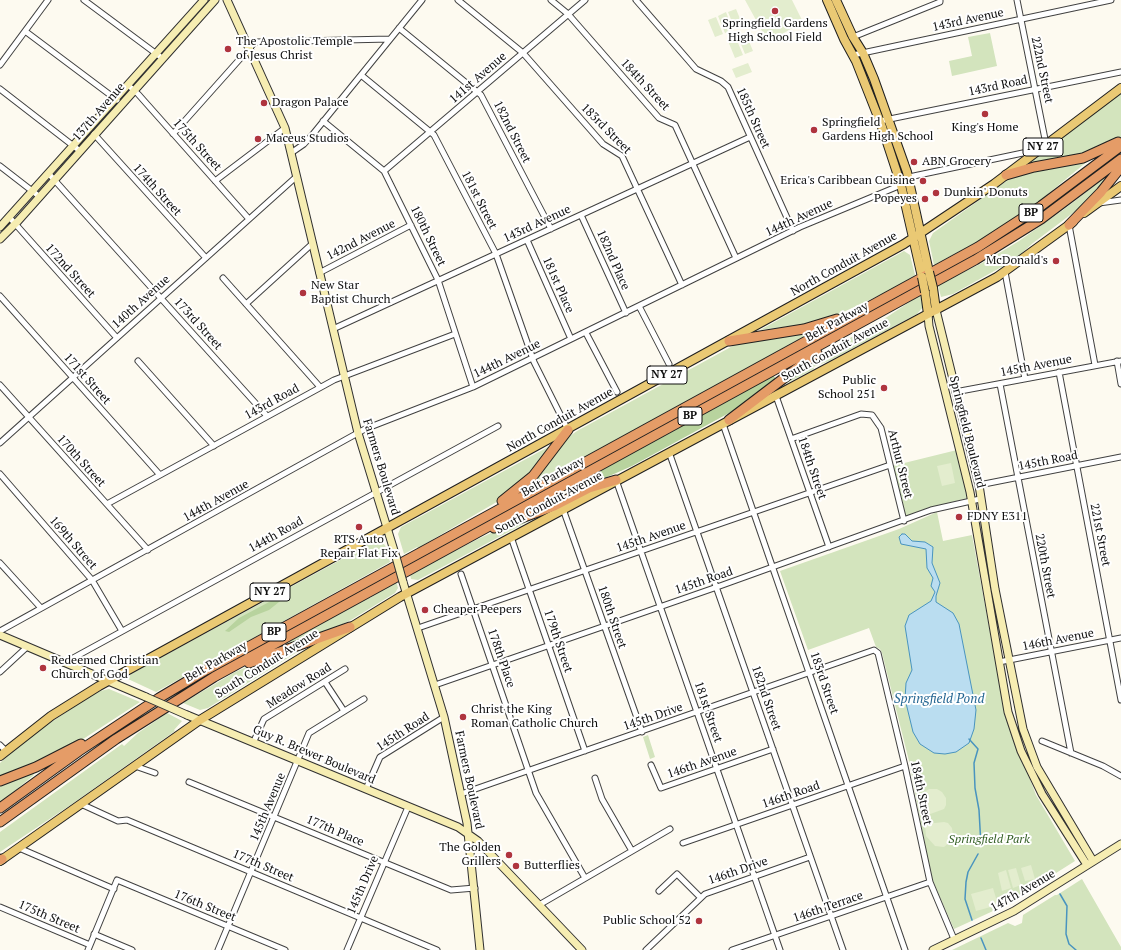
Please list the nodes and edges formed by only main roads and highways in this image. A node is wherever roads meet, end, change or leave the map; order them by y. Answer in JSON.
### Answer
{"nodes":[{"id":1,"x":827,"y":0,"type":"edge"},
{"id":2,"x":836,"y":0,"type":"edge"},
{"id":3,"x":1121,"y":88,"type":"edge"},
{"id":4,"x":884,"y":120,"type":"junction"},
{"id":5,"x":1121,"y":140,"type":"edge"},
{"id":6,"x":1121,"y":146,"type":"edge"},
{"id":7,"x":1121,"y":159,"type":"edge"},
{"id":8,"x":1121,"y":167,"type":"edge"},
{"id":9,"x":1006,"y":175,"type":"junction"},
{"id":10,"x":1121,"y":186,"type":"edge"},
{"id":11,"x":1069,"y":225,"type":"junction"},
{"id":12,"x":917,"y":236,"type":"junction"},
{"id":13,"x":870,"y":306,"type":"junction"},
{"id":14,"x":936,"y":310,"type":"junction"},
{"id":15,"x":928,"y":314,"type":"junction"},
{"id":16,"x":873,"y":316,"type":"junction"},
{"id":17,"x":729,"y":341,"type":"junction"},
{"id":18,"x":726,"y":422,"type":"junction"},
{"id":19,"x":568,"y":430,"type":"junction"},
{"id":20,"x":616,"y":480,"type":"junction"},
{"id":21,"x":446,"y":538,"type":"junction"},
{"id":22,"x":461,"y":541,"type":"junction"},
{"id":23,"x":350,"y":627,"type":"junction"},
{"id":24,"x":214,"y":676,"type":"junction"},
{"id":25,"x":125,"y":721,"type":"junction"},
{"id":26,"x":3,"y":754,"type":"edge"},
{"id":27,"x":0,"y":781,"type":"edge"},
{"id":28,"x":0,"y":808,"type":"edge"},
{"id":29,"x":0,"y":824,"type":"edge"},
{"id":30,"x":1,"y":860,"type":"edge"}],
"edges":[{"from":1,"to":4,"type":"main road","name":"Springfield Boulevard"},
{"from":2,"to":4,"type":"main road","name":"Springfield Boulevard"},
{"from":3,"to":9,"type":"main road","name":"North Conduit Avenue","number":"NY 27"},
{"from":4,"to":12,"type":"main road","name":"Springfield Boulevard"},
{"from":4,"to":12,"type":"main road","name":"Springfield Boulevard"},
{"from":5,"to":9,"type":"highway"},
{"from":6,"to":13,"type":"highway","name":"Belt Parkway","number":"BP"},
{"from":7,"to":16,"type":"highway","name":"Belt Parkway","number":"BP"},
{"from":8,"to":11,"type":"highway"},
{"from":9,"to":12,"type":"main road","name":"North Conduit Avenue","number":"NY 27"},
{"from":10,"to":11,"type":"main road","name":"South Conduit Avenue"},
{"from":11,"to":14,"type":"main road","name":"South Conduit Avenue"},
{"from":12,"to":14,"type":"main road","name":"Springfield Boulevard","bridge":true},
{"from":12,"to":15,"type":"main road","name":"Springfield Boulevard","bridge":true},
{"from":12,"to":17,"type":"main road","name":"North Conduit Avenue","number":"NY 27"},
{"from":13,"to":17,"type":"highway"},
{"from":13,"to":21,"type":"highway","name":"Belt Parkway","number":"BP"},
{"from":14,"to":15,"type":"main road","name":"South Conduit Avenue"},
{"from":15,"to":18,"type":"main road","name":"South Conduit Avenue"},
{"from":16,"to":18,"type":"highway"},
{"from":16,"to":22,"type":"highway","name":"Belt Parkway","number":"BP"},
{"from":17,"to":19,"type":"main road","name":"North Conduit Avenue","number":"NY 27"},
{"from":18,"to":20,"type":"main road","name":"South Conduit Avenue"},
{"from":19,"to":21,"type":"highway"},
{"from":19,"to":26,"type":"main road","name":"North Conduit Avenue","number":"NY 27"},
{"from":20,"to":22,"type":"highway"},
{"from":20,"to":23,"type":"main road","name":"South Conduit Avenue"},
{"from":21,"to":25,"type":"highway","name":"Belt Parkway","number":"BP"},
{"from":22,"to":24,"type":"highway","name":"Belt Parkway","number":"BP"},
{"from":23,"to":24,"type":"highway"},
{"from":23,"to":30,"type":"main road","name":"South Conduit Avenue"},
{"from":24,"to":29,"type":"highway","name":"Belt Parkway","number":"BP"},
{"from":25,"to":27,"type":"highway"},
{"from":25,"to":28,"type":"highway","name":"Belt Parkway","number":"BP"}]}
